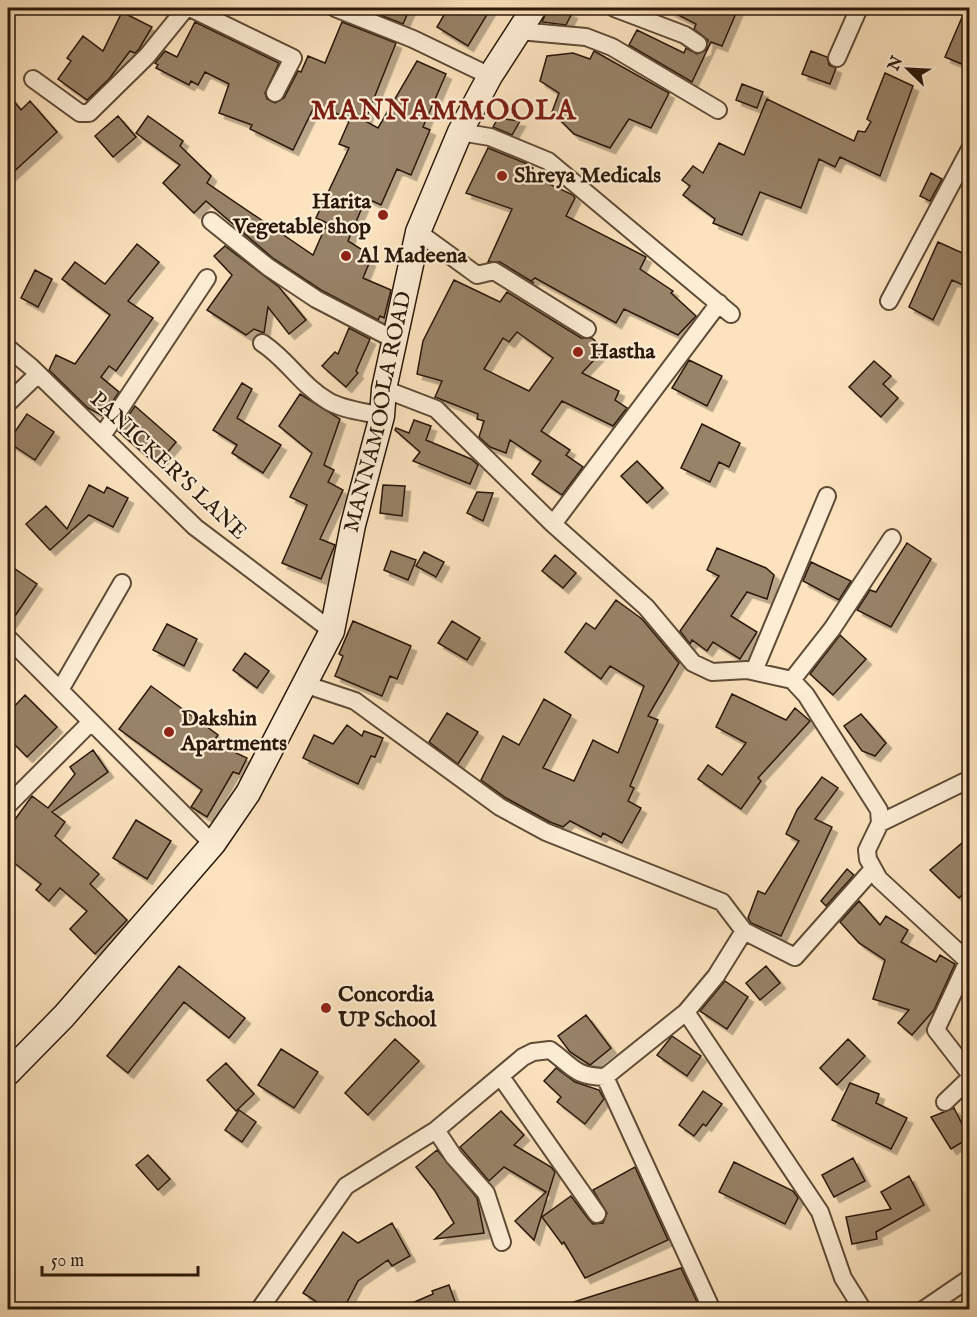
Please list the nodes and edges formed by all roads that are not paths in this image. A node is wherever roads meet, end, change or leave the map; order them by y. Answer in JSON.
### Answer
{"nodes":[{"id":1,"x":188,"y":8,"type":"edge"},
{"id":2,"x":335,"y":8,"type":"edge"},
{"id":3,"x":534,"y":8,"type":"edge"},
{"id":4,"x":614,"y":8,"type":"edge"},
{"id":5,"x":860,"y":8,"type":"edge"},
{"id":6,"x":519,"y":31,"type":"junction"},
{"id":7,"x":698,"y":44,"type":"dead end"},
{"id":8,"x":837,"y":58,"type":"dead end"},
{"id":9,"x":490,"y":76,"type":"junction"},
{"id":10,"x":33,"y":80,"type":"dead end"},
{"id":11,"x":275,"y":93,"type":"dead end"},
{"id":12,"x":718,"y":110,"type":"dead end"},
{"id":13,"x":460,"y":132,"type":"junction"},
{"id":14,"x":969,"y":148,"type":"edge"},
{"id":15,"x":211,"y":221,"type":"dead end"},
{"id":16,"x":418,"y":232,"type":"junction"},
{"id":17,"x":207,"y":278,"type":"dead end"},
{"id":18,"x":889,"y":301,"type":"dead end"},
{"id":19,"x":586,"y":329,"type":"dead end"},
{"id":20,"x":394,"y":339,"type":"junction"},
{"id":21,"x":262,"y":343,"type":"dead end"},
{"id":22,"x":8,"y":348,"type":"edge"},
{"id":23,"x":38,"y":374,"type":"junction"},
{"id":24,"x":384,"y":388,"type":"junction"},
{"id":25,"x":8,"y":403,"type":"edge"},
{"id":26,"x":382,"y":416,"type":"junction"},
{"id":27,"x":102,"y":436,"type":"junction"},
{"id":28,"x":827,"y":496,"type":"dead end"},
{"id":29,"x":553,"y":524,"type":"junction"},
{"id":30,"x":892,"y":538,"type":"dead end"},
{"id":31,"x":122,"y":584,"type":"dead end"},
{"id":32,"x":332,"y":631,"type":"junction"},
{"id":33,"x":8,"y":638,"type":"edge"},
{"id":34,"x":754,"y":671,"type":"junction"},
{"id":35,"x":792,"y":680,"type":"junction"},
{"id":36,"x":304,"y":684,"type":"junction"},
{"id":37,"x":60,"y":690,"type":"junction"},
{"id":38,"x":91,"y":722,"type":"junction"},
{"id":39,"x":969,"y":779,"type":"edge"},
{"id":40,"x":8,"y":805,"type":"edge"},
{"id":41,"x":880,"y":823,"type":"junction"},
{"id":42,"x":213,"y":844,"type":"junction"},
{"id":43,"x":873,"y":869,"type":"junction"},
{"id":44,"x":744,"y":931,"type":"junction"},
{"id":45,"x":969,"y":962,"type":"edge"},
{"id":46,"x":686,"y":1012,"type":"junction"},
{"id":47,"x":8,"y":1073,"type":"edge"},
{"id":48,"x":969,"y":1076,"type":"edge"},
{"id":49,"x":501,"y":1077,"type":"junction"},
{"id":50,"x":605,"y":1077,"type":"junction"},
{"id":51,"x":945,"y":1102,"type":"dead end"},
{"id":52,"x":436,"y":1130,"type":"junction"},
{"id":53,"x":597,"y":1214,"type":"dead end"},
{"id":54,"x":501,"y":1242,"type":"dead end"},
{"id":55,"x":969,"y":1278,"type":"edge"},
{"id":56,"x":259,"y":1310,"type":"edge"},
{"id":57,"x":712,"y":1310,"type":"edge"},
{"id":58,"x":863,"y":1310,"type":"edge"},
{"id":59,"x":923,"y":1310,"type":"edge"}],
"edges":[{"from":1,"to":10,"type":"street"},
{"from":1,"to":11,"type":"street"},
{"from":2,"to":9,"type":"street"},
{"from":3,"to":6,"type":"main road","name":"MANNAMOOLA ROAD"},
{"from":4,"to":7,"type":"street"},
{"from":5,"to":8,"type":"street"},
{"from":6,"to":9,"type":"main road","name":"MANNAMOOLA ROAD"},
{"from":6,"to":12,"type":"street"},
{"from":9,"to":13,"type":"main road","name":"MANNAMOOLA ROAD"},
{"from":13,"to":16,"type":"main road","name":"MANNAMOOLA ROAD"},
{"from":13,"to":29,"type":"street"},
{"from":14,"to":18,"type":"street"},
{"from":15,"to":20,"type":"street"},
{"from":16,"to":19,"type":"street"},
{"from":16,"to":20,"type":"main road","name":"MANNAMOOLA ROAD"},
{"from":17,"to":27,"type":"street"},
{"from":20,"to":24,"type":"main road","name":"MANNAMOOLA ROAD"},
{"from":21,"to":26,"type":"street"},
{"from":22,"to":23,"type":"street","name":"PANICKER'S LANE"},
{"from":23,"to":25,"type":"street"},
{"from":23,"to":27,"type":"street","name":"PANICKER'S LANE"},
{"from":24,"to":26,"type":"main road","name":"MANNAMOOLA ROAD"},
{"from":24,"to":29,"type":"street"},
{"from":26,"to":32,"type":"main road","name":"MANNAMOOLA ROAD"},
{"from":27,"to":32,"type":"street","name":"PANICKER'S LANE"},
{"from":28,"to":34,"type":"street"},
{"from":29,"to":34,"type":"street"},
{"from":30,"to":35,"type":"street"},
{"from":31,"to":37,"type":"street"},
{"from":32,"to":36,"type":"main road","name":"MANNAMOOLA ROAD"},
{"from":33,"to":37,"type":"street"},
{"from":34,"to":35,"type":"street"},
{"from":35,"to":41,"type":"street"},
{"from":36,"to":42,"type":"main road","name":"MANNAMOOLA ROAD"},
{"from":36,"to":44,"type":"street"},
{"from":37,"to":38,"type":"street"},
{"from":38,"to":40,"type":"street"},
{"from":38,"to":42,"type":"street"},
{"from":39,"to":41,"type":"street"},
{"from":41,"to":43,"type":"street"},
{"from":42,"to":47,"type":"main road","name":"MANNAMOOLA ROAD"},
{"from":43,"to":44,"type":"street"},
{"from":43,"to":45,"type":"street"},
{"from":44,"to":46,"type":"street"},
{"from":45,"to":48,"type":"street"},
{"from":46,"to":50,"type":"street"},
{"from":46,"to":58,"type":"street"},
{"from":48,"to":51,"type":"street"},
{"from":49,"to":50,"type":"street"},
{"from":49,"to":52,"type":"street"},
{"from":49,"to":53,"type":"street"},
{"from":50,"to":57,"type":"street"},
{"from":52,"to":54,"type":"street"},
{"from":52,"to":56,"type":"street"},
{"from":55,"to":59,"type":"street"}]}
